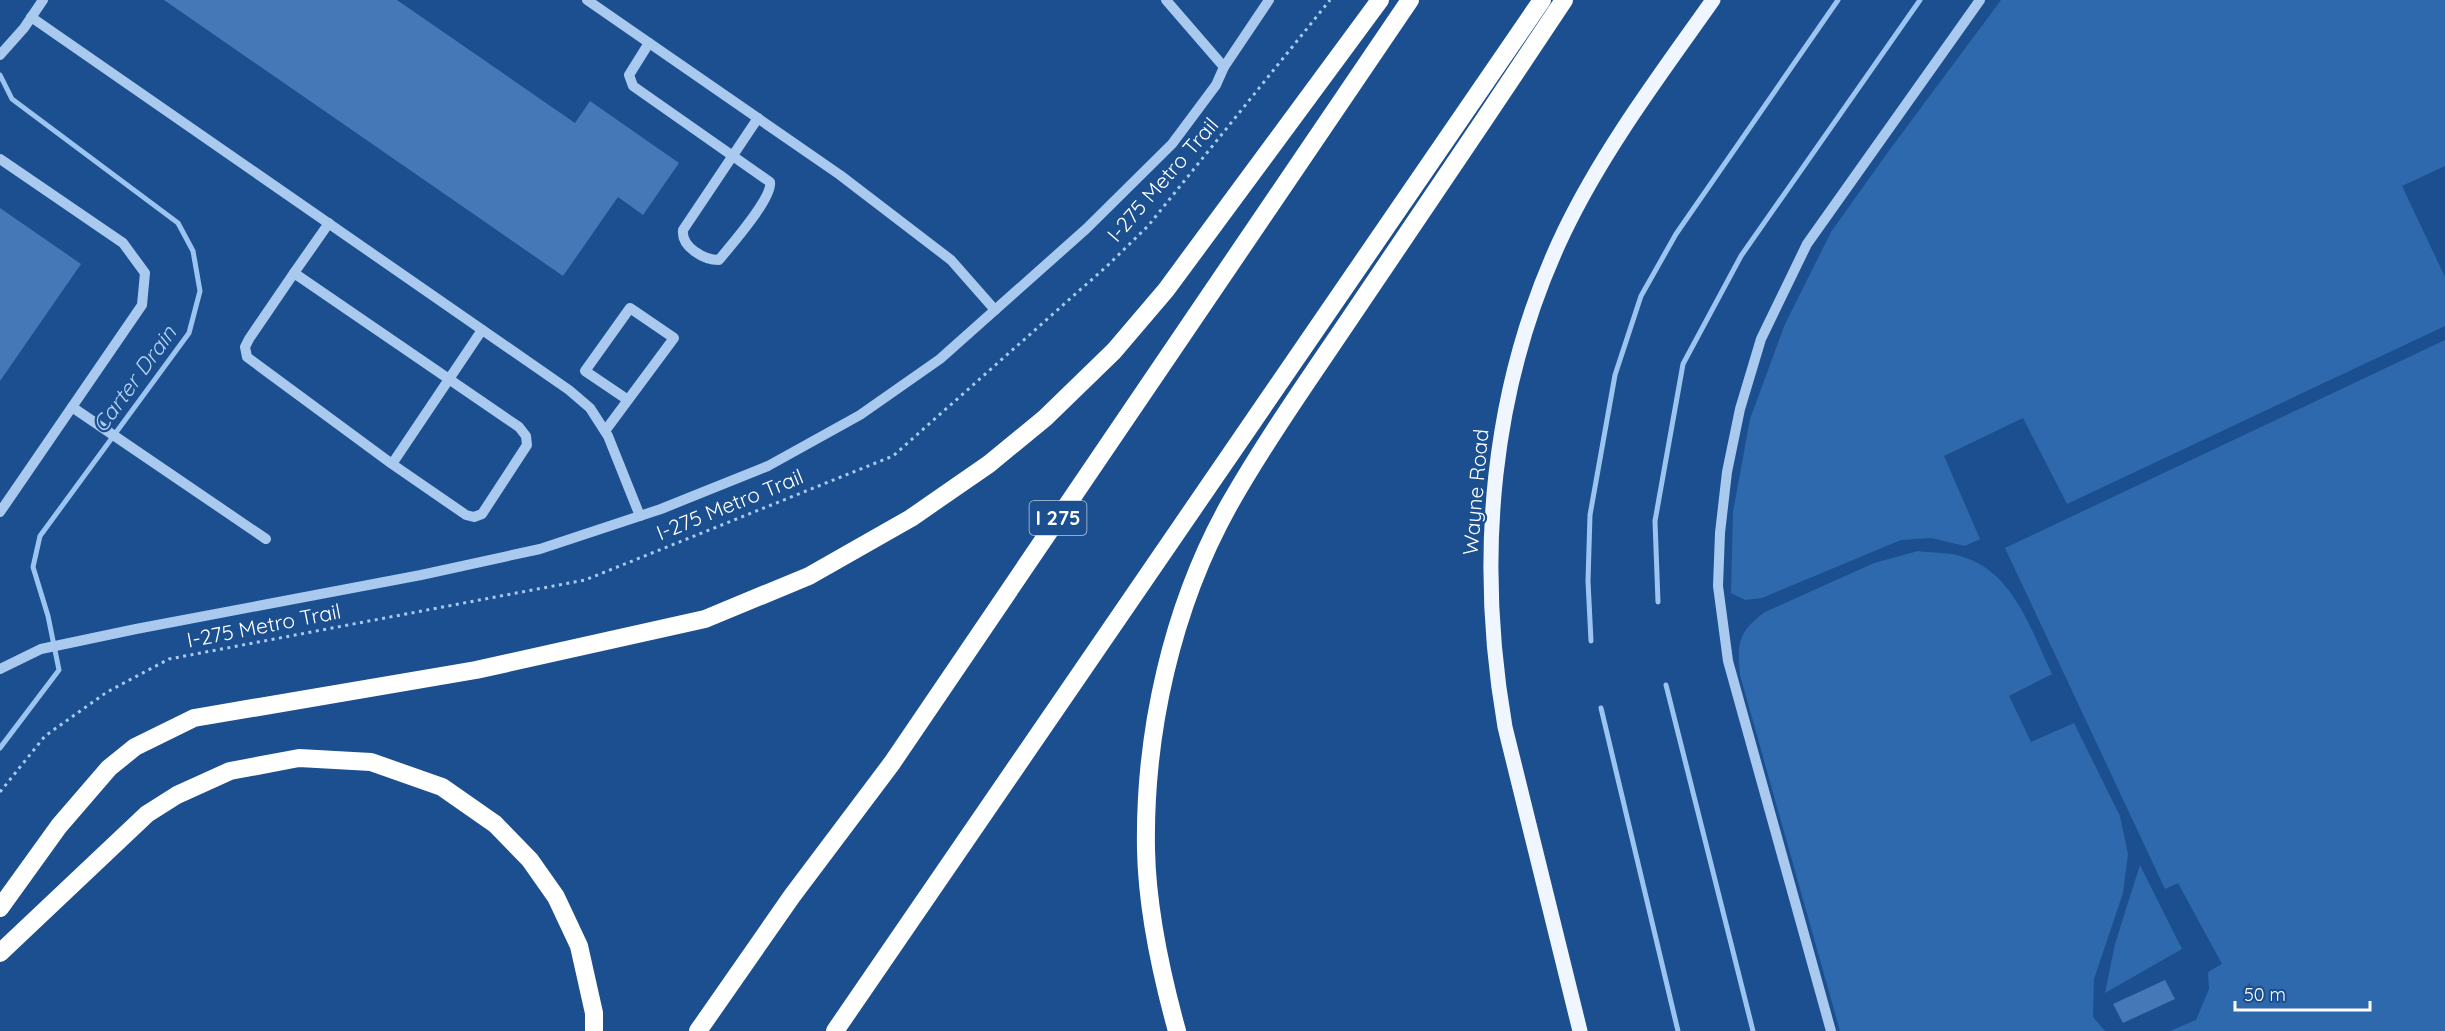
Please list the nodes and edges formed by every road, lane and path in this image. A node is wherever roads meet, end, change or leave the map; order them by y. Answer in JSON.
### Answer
{"nodes":[{"id":1,"x":43,"y":0,"type":"edge"},
{"id":2,"x":587,"y":0,"type":"edge"},
{"id":3,"x":1166,"y":0,"type":"edge"},
{"id":4,"x":1269,"y":0,"type":"edge"},
{"id":5,"x":1330,"y":0,"type":"edge"},
{"id":6,"x":1380,"y":0,"type":"edge"},
{"id":7,"x":1410,"y":0,"type":"edge"},
{"id":8,"x":1542,"y":0,"type":"edge"},
{"id":9,"x":1564,"y":0,"type":"edge"},
{"id":10,"x":1713,"y":0,"type":"edge"},
{"id":11,"x":1980,"y":0,"type":"edge"},
{"id":12,"x":31,"y":17,"type":"junction"},
{"id":13,"x":649,"y":43,"type":"junction"},
{"id":14,"x":0,"y":55,"type":"edge"},
{"id":15,"x":1224,"y":67,"type":"junction"},
{"id":16,"x":758,"y":118,"type":"junction"},
{"id":17,"x":732,"y":156,"type":"junction"},
{"id":18,"x":0,"y":159,"type":"edge"},
{"id":19,"x":329,"y":223,"type":"junction"},
{"id":20,"x":294,"y":273,"type":"junction"},
{"id":21,"x":995,"y":310,"type":"junction"},
{"id":22,"x":482,"y":330,"type":"junction"},
{"id":23,"x":449,"y":378,"type":"junction"},
{"id":24,"x":627,"y":400,"type":"junction"},
{"id":25,"x":72,"y":407,"type":"junction"},
{"id":26,"x":605,"y":431,"type":"junction"},
{"id":27,"x":392,"y":464,"type":"junction"},
{"id":28,"x":0,"y":512,"type":"edge"},
{"id":29,"x":640,"y":516,"type":"junction"},
{"id":30,"x":266,"y":539,"type":"dead end"},
{"id":31,"x":0,"y":669,"type":"edge"},
{"id":32,"x":0,"y":792,"type":"edge"},
{"id":33,"x":0,"y":908,"type":"edge"},
{"id":34,"x":0,"y":953,"type":"edge"},
{"id":35,"x":594,"y":1031,"type":"edge"},
{"id":36,"x":698,"y":1031,"type":"edge"},
{"id":37,"x":836,"y":1031,"type":"edge"},
{"id":38,"x":1178,"y":1031,"type":"edge"},
{"id":39,"x":1580,"y":1031,"type":"edge"},
{"id":40,"x":1831,"y":1031,"type":"edge"}],
"edges":[{"from":1,"to":12,"type":"lane"},
{"from":2,"to":13,"type":"lane"},
{"from":3,"to":15,"type":"lane"},
{"from":4,"to":15,"type":"lane"},
{"from":5,"to":32,"type":"path","name":"I-275 Metro Trail"},
{"from":6,"to":33,"type":"highway"},
{"from":7,"to":36,"type":"highway","number":"I 275"},
{"from":8,"to":37,"type":"highway"},
{"from":9,"to":38,"type":"highway"},
{"from":10,"to":39,"type":"main road","name":"Wayne Road"},
{"from":11,"to":40,"type":"lane"},
{"from":12,"to":14,"type":"lane"},
{"from":12,"to":19,"type":"lane"},
{"from":13,"to":16,"type":"lane"},
{"from":13,"to":17,"type":"lane"},
{"from":15,"to":21,"type":"lane"},
{"from":16,"to":17,"type":"lane"},
{"from":16,"to":21,"type":"lane"},
{"from":17,"to":17,"type":"lane"},
{"from":18,"to":25,"type":"lane"},
{"from":19,"to":20,"type":"lane"},
{"from":19,"to":22,"type":"lane"},
{"from":20,"to":23,"type":"lane"},
{"from":20,"to":27,"type":"lane"},
{"from":21,"to":29,"type":"lane"},
{"from":22,"to":23,"type":"lane"},
{"from":22,"to":26,"type":"lane"},
{"from":23,"to":27,"type":"lane"},
{"from":23,"to":27,"type":"lane"},
{"from":24,"to":24,"type":"lane"},
{"from":24,"to":26,"type":"lane"},
{"from":25,"to":28,"type":"lane"},
{"from":25,"to":30,"type":"lane"},
{"from":26,"to":29,"type":"lane"},
{"from":29,"to":31,"type":"lane"},
{"from":34,"to":35,"type":"highway"}]}
